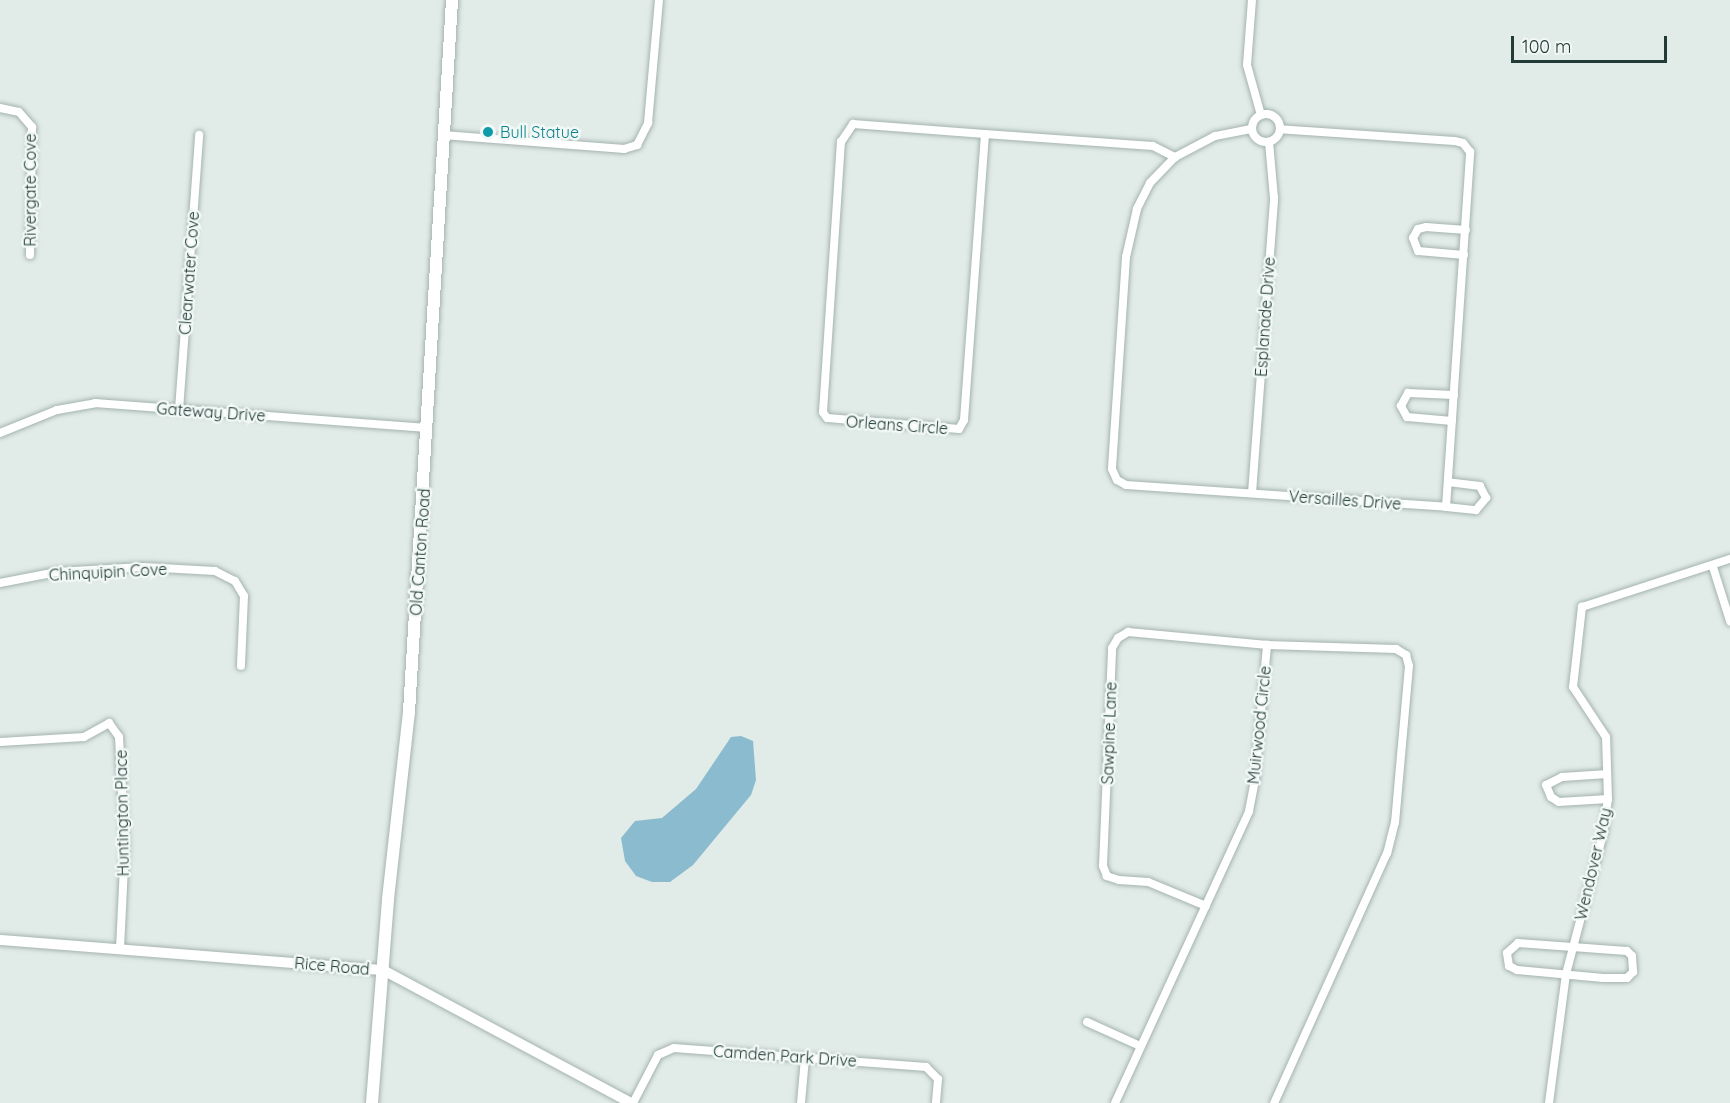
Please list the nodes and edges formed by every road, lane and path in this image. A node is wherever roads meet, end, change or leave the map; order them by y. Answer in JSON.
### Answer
{"nodes":[{"id":1,"x":452,"y":0,"type":"edge"},
{"id":2,"x":659,"y":0,"type":"edge"},
{"id":3,"x":1252,"y":0,"type":"edge"},
{"id":4,"x":0,"y":108,"type":"edge"},
{"id":5,"x":1261,"y":115,"type":"junction"},
{"id":6,"x":1251,"y":129,"type":"junction"},
{"id":7,"x":1280,"y":129,"type":"junction"},
{"id":8,"x":985,"y":134,"type":"junction"},
{"id":9,"x":199,"y":135,"type":"dead end"},
{"id":10,"x":443,"y":135,"type":"junction"},
{"id":11,"x":1269,"y":142,"type":"junction"},
{"id":12,"x":1175,"y":157,"type":"junction"},
{"id":13,"x":1466,"y":230,"type":"junction"},
{"id":14,"x":30,"y":255,"type":"dead end"},
{"id":15,"x":1464,"y":255,"type":"junction"},
{"id":16,"x":1454,"y":395,"type":"junction"},
{"id":17,"x":179,"y":410,"type":"junction"},
{"id":18,"x":1452,"y":420,"type":"junction"},
{"id":19,"x":428,"y":428,"type":"junction"},
{"id":20,"x":0,"y":433,"type":"edge"},
{"id":21,"x":1448,"y":482,"type":"junction"},
{"id":22,"x":1252,"y":493,"type":"junction"},
{"id":23,"x":1446,"y":507,"type":"junction"},
{"id":24,"x":1730,"y":559,"type":"edge"},
{"id":25,"x":1713,"y":567,"type":"junction"},
{"id":26,"x":0,"y":583,"type":"edge"},
{"id":27,"x":1730,"y":621,"type":"edge"},
{"id":28,"x":1267,"y":645,"type":"junction"},
{"id":29,"x":241,"y":666,"type":"dead end"},
{"id":30,"x":0,"y":742,"type":"edge"},
{"id":31,"x":1607,"y":774,"type":"junction"},
{"id":32,"x":1608,"y":799,"type":"junction"},
{"id":33,"x":1206,"y":906,"type":"junction"},
{"id":34,"x":0,"y":940,"type":"edge"},
{"id":35,"x":1573,"y":945,"type":"junction"},
{"id":36,"x":120,"y":949,"type":"junction"},
{"id":37,"x":383,"y":970,"type":"junction"},
{"id":38,"x":1566,"y":974,"type":"junction"},
{"id":39,"x":1087,"y":1022,"type":"dead end"},
{"id":40,"x":1140,"y":1046,"type":"junction"},
{"id":41,"x":805,"y":1058,"type":"junction"},
{"id":42,"x":372,"y":1103,"type":"edge"},
{"id":43,"x":632,"y":1103,"type":"edge"},
{"id":44,"x":801,"y":1103,"type":"edge"},
{"id":45,"x":936,"y":1103,"type":"edge"},
{"id":46,"x":1115,"y":1103,"type":"edge"},
{"id":47,"x":1274,"y":1103,"type":"edge"},
{"id":48,"x":1549,"y":1103,"type":"edge"}],
"edges":[{"from":1,"to":10,"type":"main road","name":"Old Canton Road"},
{"from":2,"to":10,"type":"street"},
{"from":3,"to":5,"type":"street"},
{"from":4,"to":14,"type":"street","name":"Rivergate Cove"},
{"from":5,"to":6,"type":"street"},
{"from":5,"to":7,"type":"street"},
{"from":6,"to":11,"type":"street"},
{"from":6,"to":12,"type":"street","name":"Versailles Drive"},
{"from":7,"to":11,"type":"street"},
{"from":7,"to":13,"type":"street"},
{"from":8,"to":8,"type":"street","name":"Orleans Circle"},
{"from":8,"to":12,"type":"street","name":"Orleans Circle"},
{"from":9,"to":17,"type":"street","name":"Clearwater Cove"},
{"from":10,"to":19,"type":"main road","name":"Old Canton Road"},
{"from":11,"to":22,"type":"street","name":"Esplanade Drive"},
{"from":12,"to":22,"type":"street","name":"Versailles Drive"},
{"from":13,"to":15,"type":"street"},
{"from":13,"to":15,"type":"street"},
{"from":15,"to":16,"type":"street"},
{"from":16,"to":18,"type":"street"},
{"from":16,"to":18,"type":"street"},
{"from":17,"to":19,"type":"street","name":"Gateway Drive"},
{"from":17,"to":20,"type":"street","name":"Gateway Drive"},
{"from":18,"to":21,"type":"street"},
{"from":19,"to":37,"type":"main road","name":"Old Canton Road"},
{"from":21,"to":23,"type":"street"},
{"from":21,"to":23,"type":"street","name":"Versailles Drive"},
{"from":22,"to":23,"type":"street","name":"Versailles Drive"},
{"from":24,"to":25,"type":"street","name":"Wendover Way"},
{"from":25,"to":27,"type":"street"},
{"from":25,"to":31,"type":"street","name":"Wendover Way"},
{"from":26,"to":29,"type":"street","name":"Chinquipin Cove"},
{"from":28,"to":33,"type":"street","name":"Muirwood Circle"},
{"from":28,"to":33,"type":"street","name":"Sawpine Lane"},
{"from":28,"to":47,"type":"street","name":"Muirwood Circle"},
{"from":30,"to":36,"type":"street","name":"Huntington Place"},
{"from":31,"to":32,"type":"street","name":"Wendover Way"},
{"from":31,"to":32,"type":"street"},
{"from":32,"to":35,"type":"street","name":"Wendover Way"},
{"from":33,"to":40,"type":"street","name":"Muirwood Circle"},
{"from":34,"to":36,"type":"street","name":"Rice Road"},
{"from":35,"to":38,"type":"street","name":"Wendover Way"},
{"from":35,"to":38,"type":"street"},
{"from":35,"to":38,"type":"street"},
{"from":36,"to":37,"type":"street","name":"Rice Road"},
{"from":37,"to":42,"type":"main road","name":"Old Canton Road"},
{"from":37,"to":43,"type":"street","name":"Rice Road"},
{"from":38,"to":48,"type":"street","name":"Wendover Way"},
{"from":39,"to":40,"type":"street"},
{"from":40,"to":46,"type":"street","name":"Muirwood Circle"},
{"from":41,"to":43,"type":"street","name":"Camden Park Drive"},
{"from":41,"to":44,"type":"street"},
{"from":41,"to":45,"type":"street","name":"Camden Park Drive"}]}
